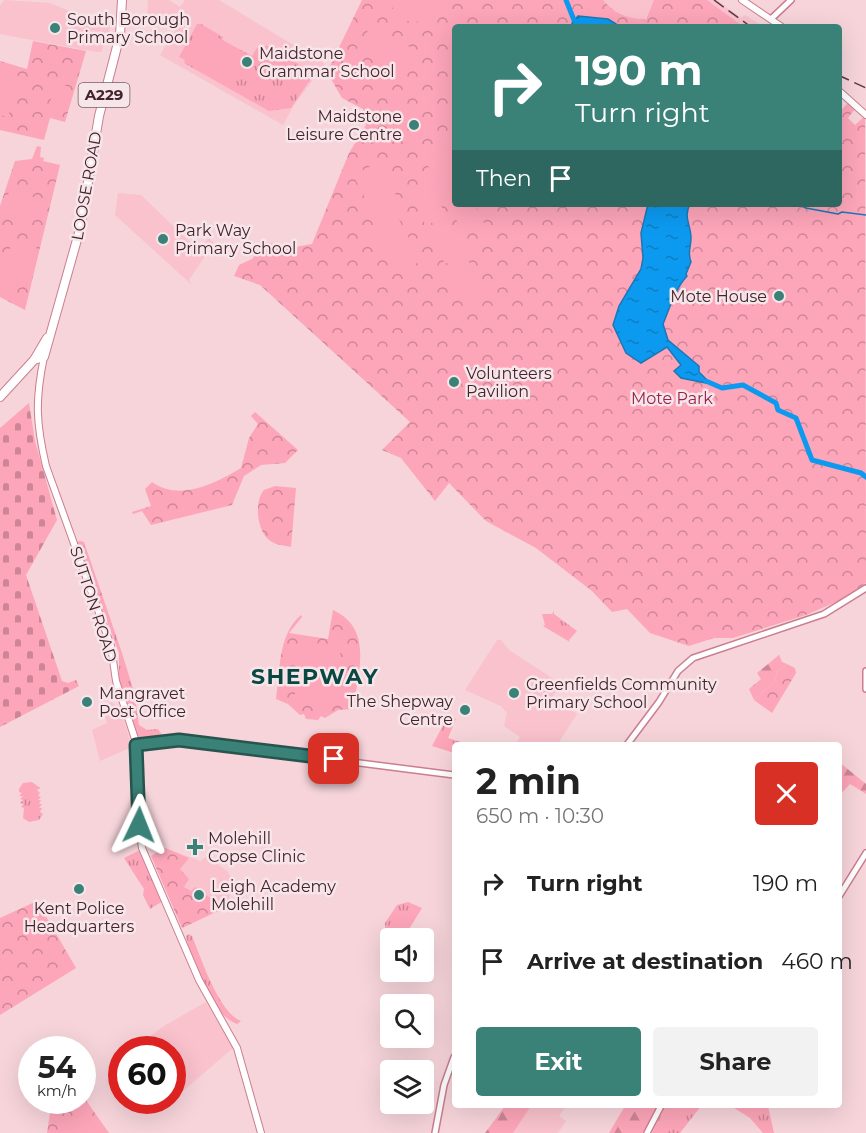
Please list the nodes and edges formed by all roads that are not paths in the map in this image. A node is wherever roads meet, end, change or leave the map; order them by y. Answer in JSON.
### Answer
{"nodes":[{"id":1,"x":742,"y":0,"type":"edge"},
{"id":2,"x":791,"y":0,"type":"edge"},
{"id":3,"x":123,"y":2,"type":"edge"},
{"id":4,"x":771,"y":19,"type":"junction"},
{"id":5,"x":778,"y":24,"type":"edge"},
{"id":6,"x":842,"y":93,"type":"edge"},
{"id":7,"x":866,"y":114,"type":"edge"},
{"id":8,"x":51,"y":331,"type":"junction"},
{"id":9,"x":40,"y":358,"type":"junction"},
{"id":10,"x":0,"y":397,"type":"edge"},
{"id":11,"x":866,"y":588,"type":"edge"},
{"id":12,"x":866,"y":671,"type":"edge"},
{"id":13,"x":866,"y":688,"type":"edge"},
{"id":14,"x":629,"y":742,"type":"edge"},
{"id":15,"x":136,"y":745,"type":"junction"},
{"id":16,"x":452,"y":775,"type":"edge"},
{"id":17,"x":866,"y":853,"type":"edge"},
{"id":18,"x":842,"y":892,"type":"edge"},
{"id":19,"x":452,"y":1062,"type":"edge"},
{"id":20,"x":660,"y":1108,"type":"edge"},
{"id":21,"x":261,"y":1133,"type":"edge"},
{"id":22,"x":435,"y":1133,"type":"edge"},
{"id":23,"x":647,"y":1133,"type":"edge"}],
"edges":[{"from":1,"to":4,"type":"main road"},
{"from":2,"to":4,"type":"street"},
{"from":3,"to":8,"type":"highway","name":"LOOSE ROAD","number":"A229"},
{"from":4,"to":5,"type":"main road"},
{"from":6,"to":7,"type":"main road"},
{"from":8,"to":9,"type":"highway","name":"LOOSE ROAD","number":"A229"},
{"from":8,"to":9,"type":"highway","name":"LOOSE ROAD","number":"A229"},
{"from":9,"to":10,"type":"highway","name":"LOOSE ROAD","number":"A229"},
{"from":9,"to":15,"type":"main road","name":"SUTTON ROAD"},
{"from":11,"to":14,"type":"street"},
{"from":12,"to":13,"type":"street"},
{"from":15,"to":16,"type":"street"},
{"from":15,"to":21,"type":"main road","name":"SUTTON ROAD"},
{"from":17,"to":18,"type":"street"},
{"from":19,"to":22,"type":"street"},
{"from":20,"to":23,"type":"street"}]}
